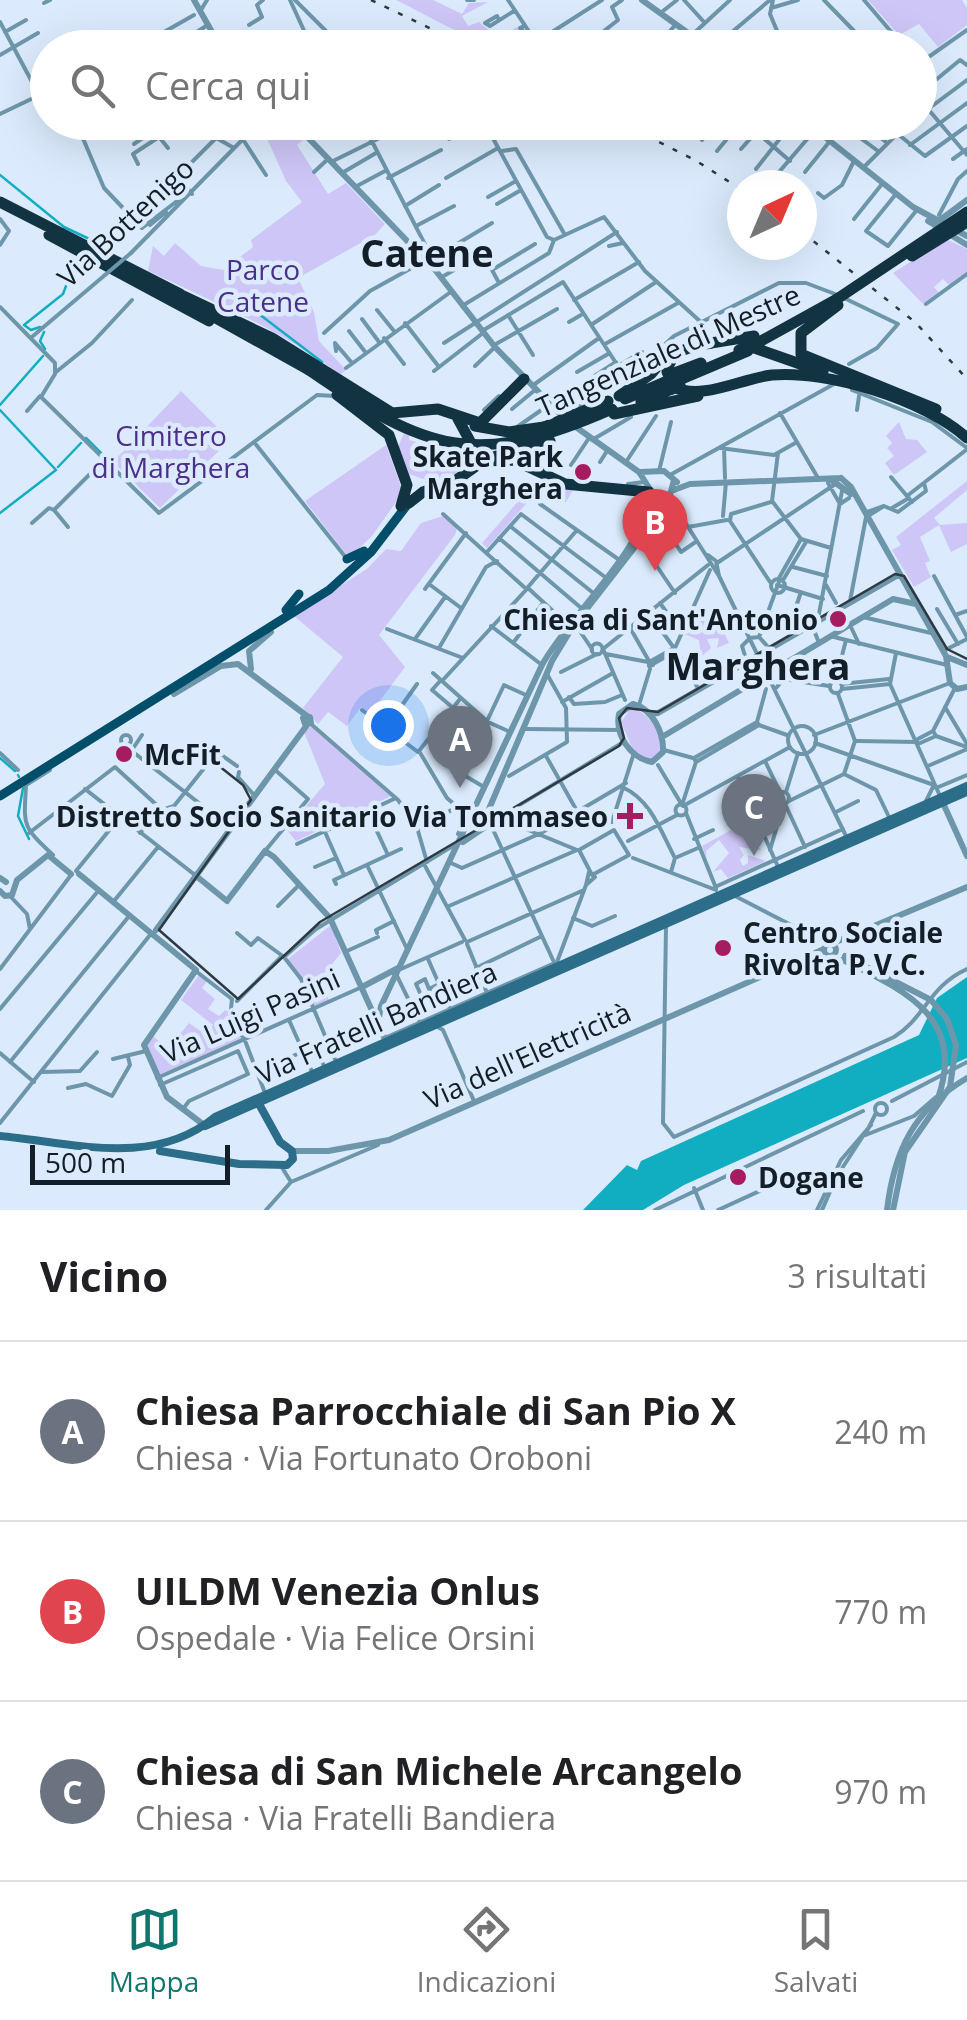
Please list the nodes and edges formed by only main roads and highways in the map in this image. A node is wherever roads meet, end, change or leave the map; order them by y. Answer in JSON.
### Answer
{"nodes":[{"id":1,"x":3,"y":211,"type":"edge"},
{"id":2,"x":965,"y":221,"type":"edge"},
{"id":3,"x":171,"y":292,"type":"junction"},
{"id":4,"x":837,"y":302,"type":"junction"},
{"id":5,"x":761,"y":340,"type":"junction"},
{"id":6,"x":267,"y":352,"type":"junction"},
{"id":7,"x":790,"y":375,"type":"junction"},
{"id":8,"x":528,"y":383,"type":"road end"},
{"id":9,"x":613,"y":405,"type":"junction"},
{"id":10,"x":417,"y":413,"type":"junction"},
{"id":11,"x":454,"y":415,"type":"junction"},
{"id":12,"x":964,"y":433,"type":"edge"},
{"id":13,"x":394,"y":453,"type":"junction"},
{"id":14,"x":482,"y":461,"type":"junction"},
{"id":15,"x":401,"y":470,"type":"junction"},
{"id":16,"x":462,"y":476,"type":"junction"},
{"id":17,"x":659,"y":479,"type":"road end"},
{"id":18,"x":437,"y":487,"type":"junction"},
{"id":19,"x":405,"y":504,"type":"junction"},
{"id":20,"x":370,"y":546,"type":"junction"},
{"id":21,"x":347,"y":559,"type":"road end"},
{"id":22,"x":299,"y":594,"type":"dead end"},
{"id":23,"x":286,"y":614,"type":"junction"},
{"id":24,"x":272,"y":632,"type":"road end"},
{"id":25,"x":174,"y":694,"type":"road end"},
{"id":26,"x":143,"y":707,"type":"junction"},
{"id":27,"x":967,"y":789,"type":"edge"},
{"id":28,"x":0,"y":794,"type":"edge"},
{"id":29,"x":942,"y":800,"type":"junction"},
{"id":30,"x":718,"y":894,"type":"junction"},
{"id":31,"x":555,"y":964,"type":"junction"},
{"id":32,"x":387,"y":1042,"type":"junction"},
{"id":33,"x":264,"y":1102,"type":"junction"},
{"id":34,"x":1,"y":1135,"type":"edge"},
{"id":35,"x":147,"y":1150,"type":"junction"}],
"edges":[{"from":1,"to":3,"type":"highway","name":"Tangenziale di Mestre"},
{"from":1,"to":6,"type":"highway"},
{"from":2,"to":4,"type":"highway","name":"Tangenziale di Mestre","bridge":true},
{"from":3,"to":6,"type":"highway"},
{"from":3,"to":9,"type":"highway","name":"Tangenziale di Mestre","bridge":true},
{"from":3,"to":10,"type":"highway"},
{"from":4,"to":5,"type":"highway","name":"Tangenziale di Mestre"},
{"from":4,"to":12,"type":"highway"},
{"from":5,"to":7,"type":"highway","bridge":true},
{"from":5,"to":9,"type":"highway","name":"Tangenziale di Mestre","bridge":true},
{"from":6,"to":13,"type":"highway"},
{"from":7,"to":9,"type":"highway"},
{"from":7,"to":12,"type":"highway"},
{"from":8,"to":11,"type":"highway"},
{"from":9,"to":11,"type":"highway","bridge":true},
{"from":9,"to":12,"type":"highway"},
{"from":9,"to":14,"type":"highway","bridge":true},
{"from":10,"to":11,"type":"highway"},
{"from":10,"to":13,"type":"highway"},
{"from":11,"to":16,"type":"highway"},
{"from":13,"to":15,"type":"highway"},
{"from":14,"to":16,"type":"highway"},
{"from":14,"to":17,"type":"highway"},
{"from":15,"to":18,"type":"highway"},
{"from":15,"to":19,"type":"highway"},
{"from":16,"to":18,"type":"highway"},
{"from":18,"to":19,"type":"highway"},
{"from":19,"to":20,"type":"main road"},
{"from":19,"to":23,"type":"main road"},
{"from":20,"to":21,"type":"main road"},
{"from":20,"to":23,"type":"main road"},
{"from":22,"to":23,"type":"main road"},
{"from":23,"to":24,"type":"main road"},
{"from":23,"to":26,"type":"main road"},
{"from":23,"to":28,"type":"main road"},
{"from":25,"to":26,"type":"main road"},
{"from":26,"to":28,"type":"main road"},
{"from":27,"to":29,"type":"main road","name":"Via Fratelli Bandiera"},
{"from":29,"to":30,"type":"main road","name":"Via Fratelli Bandiera"},
{"from":29,"to":30,"type":"main road","name":"Via Fratelli Bandiera"},
{"from":30,"to":31,"type":"main road","name":"Via Fratelli Bandiera"},
{"from":30,"to":31,"type":"main road","name":"Via Fratelli Bandiera"},
{"from":31,"to":32,"type":"main road","name":"Via Fratelli Bandiera"},
{"from":31,"to":32,"type":"main road","name":"Via Fratelli Bandiera"},
{"from":32,"to":33,"type":"main road","name":"Via Fratelli Bandiera"},
{"from":32,"to":33,"type":"main road","name":"Via Fratelli Bandiera"},
{"from":33,"to":35,"type":"main road","name":"Via Fratelli Bandiera"},
{"from":33,"to":35,"type":"main road"},
{"from":34,"to":35,"type":"main road"}]}
